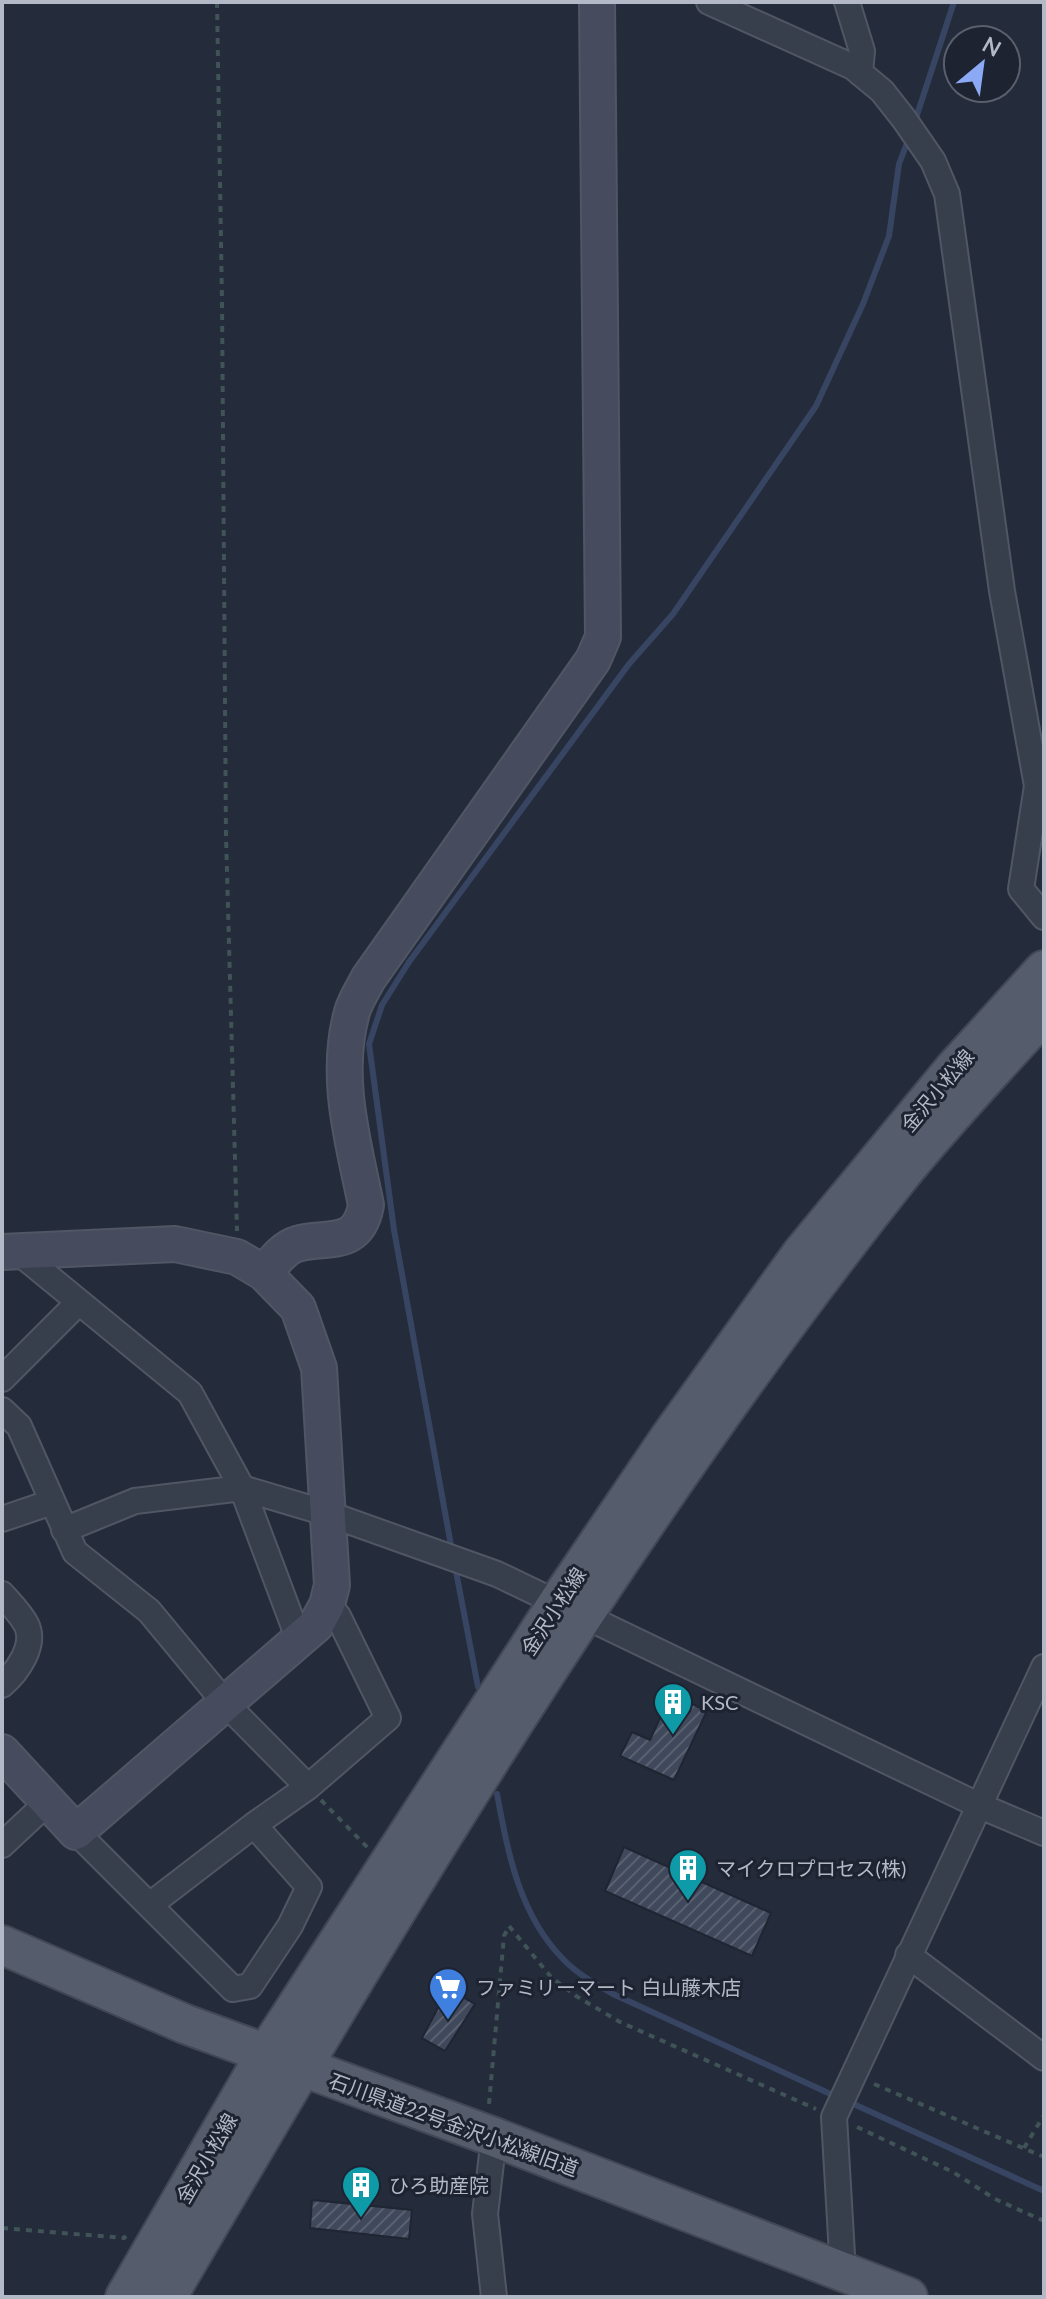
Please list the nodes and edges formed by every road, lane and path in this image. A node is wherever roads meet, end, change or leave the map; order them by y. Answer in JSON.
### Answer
{"nodes":[{"id":1,"x":217,"y":2,"type":"edge"},
{"id":2,"x":597,"y":2,"type":"edge"},
{"id":3,"x":709,"y":2,"type":"edge"},
{"id":4,"x":847,"y":2,"type":"edge"},
{"id":5,"x":860,"y":73,"type":"junction"},
{"id":6,"x":1044,"y":917,"type":"edge"},
{"id":7,"x":1044,"y":970,"type":"edge"},
{"id":8,"x":1044,"y":1013,"type":"edge"},
{"id":9,"x":10,"y":1252,"type":"edge"},
{"id":10,"x":251,"y":1265,"type":"junction"},
{"id":11,"x":79,"y":1302,"type":"junction"},
{"id":12,"x":2,"y":1379,"type":"edge"},
{"id":13,"x":2,"y":1410,"type":"edge"},
{"id":14,"x":242,"y":1488,"type":"junction"},
{"id":15,"x":52,"y":1502,"type":"junction"},
{"id":16,"x":326,"y":1513,"type":"junction"},
{"id":17,"x":2,"y":1519,"type":"edge"},
{"id":18,"x":64,"y":1530,"type":"junction"},
{"id":19,"x":2,"y":1594,"type":"edge"},
{"id":20,"x":327,"y":1605,"type":"junction"},
{"id":21,"x":570,"y":1610,"type":"junction"},
{"id":22,"x":299,"y":1640,"type":"junction"},
{"id":23,"x":1044,"y":1667,"type":"edge"},
{"id":24,"x":2,"y":1685,"type":"edge"},
{"id":25,"x":226,"y":1704,"type":"junction"},
{"id":26,"x":2,"y":1752,"type":"edge"},
{"id":27,"x":308,"y":1787,"type":"junction"},
{"id":28,"x":48,"y":1802,"type":"junction"},
{"id":29,"x":978,"y":1805,"type":"junction"},
{"id":30,"x":254,"y":1825,"type":"junction"},
{"id":31,"x":76,"y":1832,"type":"junction"},
{"id":32,"x":1044,"y":1833,"type":"edge"},
{"id":33,"x":2,"y":1845,"type":"edge"},
{"id":34,"x":386,"y":1867,"type":"junction"},
{"id":35,"x":151,"y":1904,"type":"junction"},
{"id":36,"x":2,"y":1945,"type":"edge"},
{"id":37,"x":908,"y":1955,"type":"junction"},
{"id":38,"x":265,"y":2055,"type":"junction"},
{"id":39,"x":1044,"y":2058,"type":"edge"},
{"id":40,"x":301,"y":2068,"type":"junction"},
{"id":41,"x":852,"y":2080,"type":"junction"},
{"id":42,"x":1044,"y":2115,"type":"edge"},
{"id":43,"x":834,"y":2117,"type":"junction"},
{"id":44,"x":490,"y":2136,"type":"junction"},
{"id":45,"x":1024,"y":2148,"type":"junction"},
{"id":46,"x":1044,"y":2157,"type":"edge"},
{"id":47,"x":1044,"y":2221,"type":"edge"},
{"id":48,"x":132,"y":2225,"type":"dead end"},
{"id":49,"x":2,"y":2228,"type":"edge"},
{"id":50,"x":843,"y":2272,"type":"junction"},
{"id":51,"x":125,"y":2297,"type":"edge"},
{"id":52,"x":167,"y":2297,"type":"edge"},
{"id":53,"x":494,"y":2297,"type":"edge"},
{"id":54,"x":908,"y":2297,"type":"edge"}],
"edges":[{"from":1,"to":10,"type":"path"},
{"from":2,"to":10,"type":"street"},
{"from":3,"to":5,"type":"street"},
{"from":4,"to":5,"type":"street"},
{"from":5,"to":6,"type":"street"},
{"from":7,"to":21,"type":"main road","name":"金沢小松線"},
{"from":8,"to":21,"type":"main road","name":"金沢小松線"},
{"from":9,"to":10,"type":"street"},
{"from":9,"to":11,"type":"street"},
{"from":10,"to":16,"type":"street"},
{"from":11,"to":12,"type":"street"},
{"from":11,"to":14,"type":"street"},
{"from":13,"to":15,"type":"street"},
{"from":14,"to":16,"type":"street"},
{"from":14,"to":18,"type":"street"},
{"from":14,"to":22,"type":"street"},
{"from":15,"to":17,"type":"street"},
{"from":15,"to":18,"type":"street"},
{"from":16,"to":20,"type":"street"},
{"from":16,"to":21,"type":"street"},
{"from":18,"to":25,"type":"street"},
{"from":19,"to":24,"type":"street"},
{"from":20,"to":22,"type":"street"},
{"from":20,"to":27,"type":"street"},
{"from":21,"to":29,"type":"street"},
{"from":21,"to":34,"type":"main road","name":"金沢小松線"},
{"from":21,"to":40,"type":"main road","name":"金沢小松線"},
{"from":22,"to":25,"type":"street"},
{"from":23,"to":29,"type":"street"},
{"from":25,"to":27,"type":"street"},
{"from":25,"to":31,"type":"street"},
{"from":26,"to":28,"type":"street"},
{"from":27,"to":30,"type":"street"},
{"from":27,"to":34,"type":"path"},
{"from":28,"to":31,"type":"street"},
{"from":28,"to":33,"type":"street"},
{"from":29,"to":32,"type":"street"},
{"from":29,"to":37,"type":"street"},
{"from":30,"to":35,"type":"street"},
{"from":30,"to":35,"type":"street"},
{"from":31,"to":35,"type":"street"},
{"from":34,"to":38,"type":"main road","name":"金沢小松線"},
{"from":36,"to":38,"type":"main road","name":"石川県道22号金沢小松線旧道"},
{"from":37,"to":39,"type":"street"},
{"from":37,"to":41,"type":"street"},
{"from":38,"to":40,"type":"main road","name":"石川県道22号金沢小松線旧道"},
{"from":38,"to":51,"type":"main road","name":"金沢小松線"},
{"from":40,"to":44,"type":"main road","name":"石川県道22号金沢小松線旧道"},
{"from":40,"to":52,"type":"main road","name":"金沢小松線"},
{"from":41,"to":43,"type":"street"},
{"from":41,"to":45,"type":"path"},
{"from":42,"to":45,"type":"path"},
{"from":43,"to":44,"type":"path"},
{"from":43,"to":47,"type":"path"},
{"from":43,"to":50,"type":"street"},
{"from":44,"to":50,"type":"main road","name":"石川県道22号金沢小松線旧道"},
{"from":44,"to":53,"type":"street"},
{"from":45,"to":46,"type":"path"},
{"from":48,"to":49,"type":"path"},
{"from":50,"to":54,"type":"main road","name":"石川県道22号金沢小松線旧道"}]}
